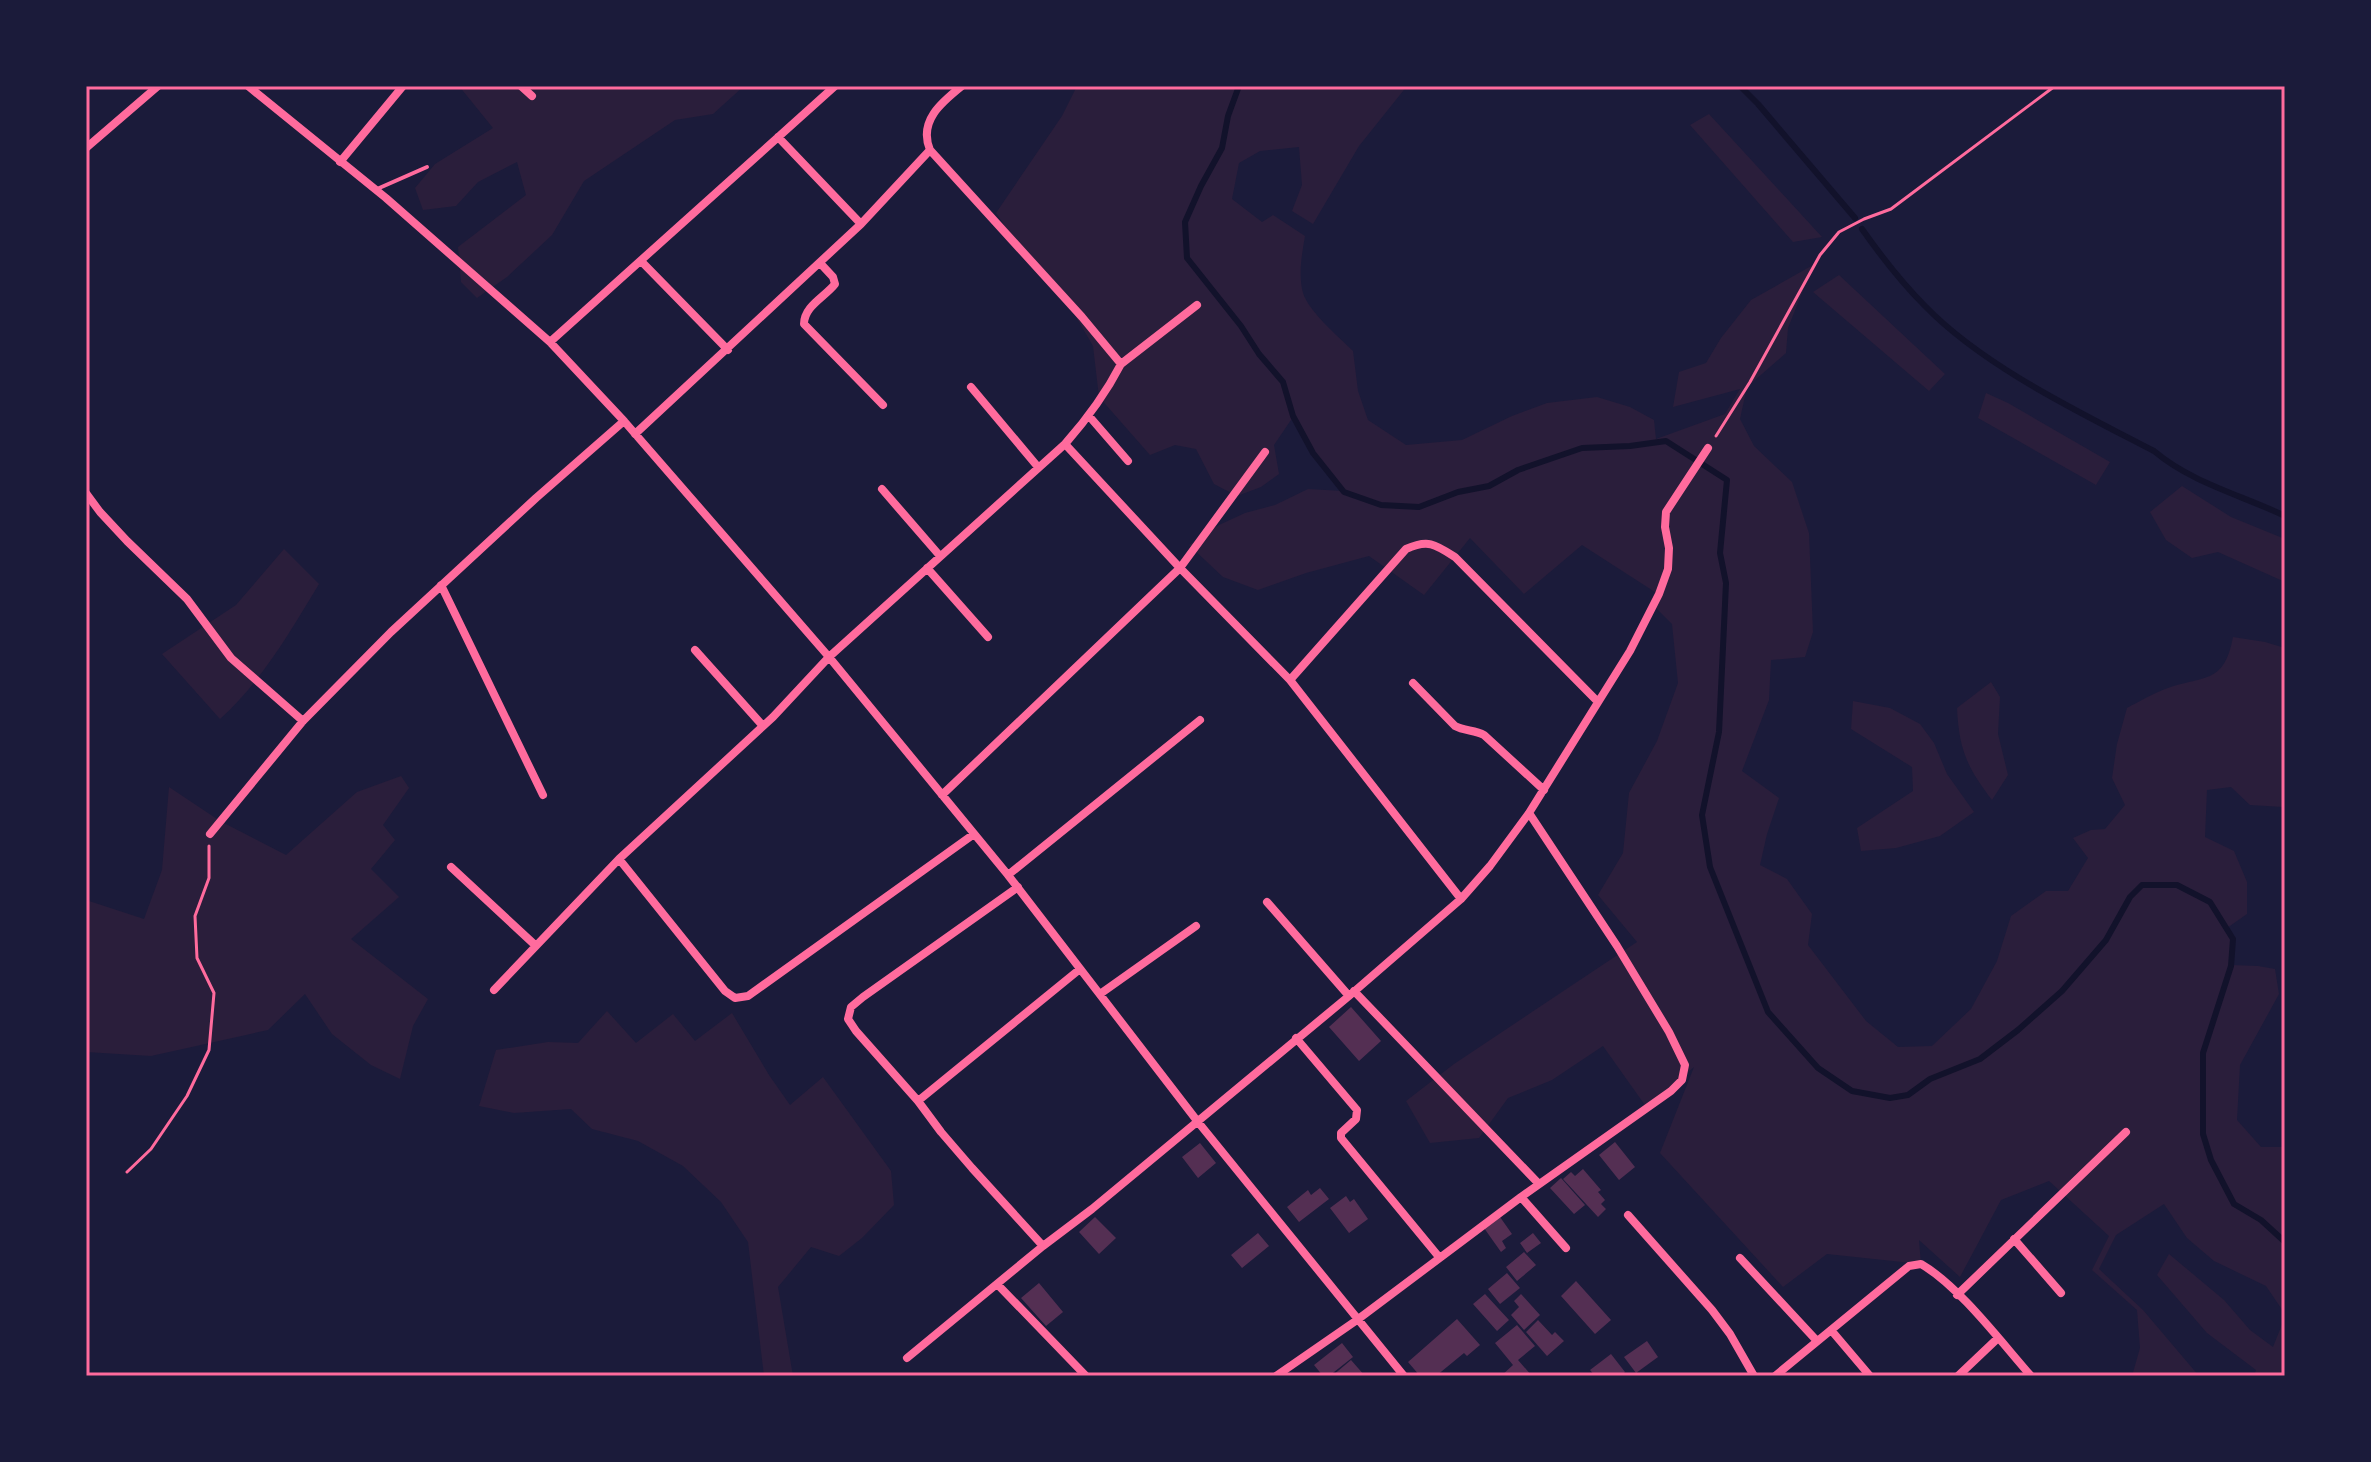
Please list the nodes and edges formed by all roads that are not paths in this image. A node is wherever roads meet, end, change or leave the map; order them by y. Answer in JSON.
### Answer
{"nodes":[{"id":1,"x":158,"y":86,"type":"edge"},
{"id":2,"x":248,"y":86,"type":"edge"},
{"id":3,"x":403,"y":86,"type":"edge"},
{"id":4,"x":521,"y":86,"type":"edge"},
{"id":5,"x":835,"y":86,"type":"edge"},
{"id":6,"x":962,"y":86,"type":"edge"},
{"id":7,"x":532,"y":96,"type":"dead end"},
{"id":8,"x":778,"y":137,"type":"junction"},
{"id":9,"x":86,"y":148,"type":"edge"},
{"id":10,"x":930,"y":150,"type":"junction"},
{"id":11,"x":340,"y":162,"type":"junction"},
{"id":12,"x":427,"y":167,"type":"dead end"},
{"id":13,"x":375,"y":190,"type":"junction"},
{"id":14,"x":861,"y":224,"type":"junction"},
{"id":15,"x":641,"y":261,"type":"junction"},
{"id":16,"x":820,"y":263,"type":"junction"},
{"id":17,"x":1197,"y":305,"type":"dead end"},
{"id":18,"x":550,"y":342,"type":"junction"},
{"id":19,"x":728,"y":350,"type":"junction"},
{"id":20,"x":1121,"y":364,"type":"junction"},
{"id":21,"x":971,"y":387,"type":"dead end"},
{"id":22,"x":883,"y":405,"type":"dead end"},
{"id":23,"x":1089,"y":416,"type":"junction"},
{"id":24,"x":624,"y":421,"type":"junction"},
{"id":25,"x":635,"y":434,"type":"junction"},
{"id":26,"x":1065,"y":444,"type":"junction"},
{"id":27,"x":1708,"y":448,"type":"road end"},
{"id":28,"x":1265,"y":452,"type":"dead end"},
{"id":29,"x":1128,"y":461,"type":"dead end"},
{"id":30,"x":1038,"y":467,"type":"junction"},
{"id":31,"x":882,"y":489,"type":"dead end"},
{"id":32,"x":86,"y":493,"type":"edge"},
{"id":33,"x":940,"y":556,"type":"junction"},
{"id":34,"x":927,"y":568,"type":"junction"},
{"id":35,"x":1180,"y":568,"type":"junction"},
{"id":36,"x":441,"y":585,"type":"junction"},
{"id":37,"x":988,"y":637,"type":"dead end"},
{"id":38,"x":695,"y":650,"type":"dead end"},
{"id":39,"x":829,"y":657,"type":"junction"},
{"id":40,"x":1290,"y":680,"type":"junction"},
{"id":41,"x":1413,"y":683,"type":"dead end"},
{"id":42,"x":1598,"y":702,"type":"junction"},
{"id":43,"x":1200,"y":720,"type":"dead end"},
{"id":44,"x":303,"y":721,"type":"junction"},
{"id":45,"x":763,"y":726,"type":"junction"},
{"id":46,"x":1544,"y":790,"type":"junction"},
{"id":47,"x":543,"y":795,"type":"dead end"},
{"id":48,"x":942,"y":795,"type":"junction"},
{"id":49,"x":1529,"y":813,"type":"junction"},
{"id":50,"x":210,"y":834,"type":"road end"},
{"id":51,"x":974,"y":834,"type":"junction"},
{"id":52,"x":619,"y":859,"type":"junction"},
{"id":53,"x":451,"y":867,"type":"dead end"},
{"id":54,"x":1008,"y":875,"type":"junction"},
{"id":55,"x":1018,"y":887,"type":"junction"},
{"id":56,"x":1461,"y":899,"type":"junction"},
{"id":57,"x":1267,"y":902,"type":"dead end"},
{"id":58,"x":1196,"y":926,"type":"dead end"},
{"id":59,"x":535,"y":945,"type":"junction"},
{"id":60,"x":1080,"y":969,"type":"junction"},
{"id":61,"x":494,"y":990,"type":"dead end"},
{"id":62,"x":1100,"y":994,"type":"junction"},
{"id":63,"x":1352,"y":994,"type":"junction"},
{"id":64,"x":1296,"y":1038,"type":"junction"},
{"id":65,"x":918,"y":1101,"type":"junction"},
{"id":66,"x":1198,"y":1122,"type":"junction"},
{"id":67,"x":2126,"y":1132,"type":"dead end"},
{"id":68,"x":1539,"y":1184,"type":"junction"},
{"id":69,"x":1521,"y":1197,"type":"junction"},
{"id":70,"x":1628,"y":1215,"type":"dead end"},
{"id":71,"x":2014,"y":1239,"type":"junction"},
{"id":72,"x":1043,"y":1246,"type":"junction"},
{"id":73,"x":1566,"y":1248,"type":"dead end"},
{"id":74,"x":1439,"y":1257,"type":"junction"},
{"id":75,"x":1740,"y":1258,"type":"dead end"},
{"id":76,"x":998,"y":1285,"type":"junction"},
{"id":77,"x":2061,"y":1293,"type":"dead end"},
{"id":78,"x":1957,"y":1295,"type":"junction"},
{"id":79,"x":1357,"y":1320,"type":"junction"},
{"id":80,"x":1831,"y":1330,"type":"junction"},
{"id":81,"x":1998,"y":1338,"type":"junction"},
{"id":82,"x":1817,"y":1341,"type":"junction"},
{"id":83,"x":907,"y":1358,"type":"dead end"},
{"id":84,"x":1086,"y":1376,"type":"edge"},
{"id":85,"x":1276,"y":1376,"type":"edge"},
{"id":86,"x":1404,"y":1376,"type":"edge"},
{"id":87,"x":1754,"y":1376,"type":"edge"},
{"id":88,"x":1775,"y":1376,"type":"edge"},
{"id":89,"x":1870,"y":1376,"type":"edge"},
{"id":90,"x":1958,"y":1376,"type":"edge"},
{"id":91,"x":2031,"y":1376,"type":"edge"}],
"edges":[{"from":1,"to":9,"type":"street"},
{"from":2,"to":11,"type":"street"},
{"from":3,"to":11,"type":"street"},
{"from":4,"to":7,"type":"street"},
{"from":5,"to":8,"type":"street"},
{"from":6,"to":10,"type":"street"},
{"from":8,"to":14,"type":"street"},
{"from":8,"to":15,"type":"street"},
{"from":10,"to":14,"type":"street"},
{"from":10,"to":20,"type":"street"},
{"from":11,"to":13,"type":"street"},
{"from":12,"to":13,"type":"lane"},
{"from":13,"to":18,"type":"street"},
{"from":14,"to":16,"type":"street"},
{"from":15,"to":18,"type":"street"},
{"from":15,"to":19,"type":"street"},
{"from":16,"to":19,"type":"street"},
{"from":16,"to":22,"type":"street"},
{"from":17,"to":20,"type":"street"},
{"from":18,"to":24,"type":"street"},
{"from":19,"to":25,"type":"street"},
{"from":20,"to":23,"type":"street"},
{"from":21,"to":30,"type":"street"},
{"from":23,"to":26,"type":"street"},
{"from":23,"to":29,"type":"street"},
{"from":24,"to":25,"type":"street"},
{"from":24,"to":36,"type":"street"},
{"from":25,"to":39,"type":"street"},
{"from":26,"to":30,"type":"street"},
{"from":26,"to":35,"type":"street"},
{"from":27,"to":42,"type":"street"},
{"from":28,"to":35,"type":"street"},
{"from":30,"to":33,"type":"street"},
{"from":31,"to":33,"type":"street"},
{"from":32,"to":44,"type":"street"},
{"from":33,"to":34,"type":"street"},
{"from":34,"to":37,"type":"street"},
{"from":34,"to":39,"type":"street"},
{"from":35,"to":40,"type":"street"},
{"from":35,"to":48,"type":"street"},
{"from":36,"to":44,"type":"street"},
{"from":36,"to":47,"type":"street"},
{"from":38,"to":45,"type":"street"},
{"from":39,"to":45,"type":"street"},
{"from":39,"to":48,"type":"street"},
{"from":40,"to":42,"type":"street"},
{"from":40,"to":56,"type":"street"},
{"from":41,"to":46,"type":"street"},
{"from":42,"to":46,"type":"street"},
{"from":43,"to":54,"type":"street"},
{"from":44,"to":50,"type":"street"},
{"from":45,"to":52,"type":"street"},
{"from":46,"to":49,"type":"street"},
{"from":48,"to":51,"type":"street"},
{"from":49,"to":56,"type":"street"},
{"from":49,"to":68,"type":"street"},
{"from":51,"to":52,"type":"street"},
{"from":51,"to":54,"type":"street"},
{"from":52,"to":59,"type":"street"},
{"from":53,"to":59,"type":"street"},
{"from":54,"to":55,"type":"street"},
{"from":55,"to":60,"type":"street"},
{"from":55,"to":65,"type":"street"},
{"from":56,"to":63,"type":"street"},
{"from":57,"to":63,"type":"street"},
{"from":58,"to":62,"type":"street"},
{"from":59,"to":61,"type":"street"},
{"from":60,"to":62,"type":"street"},
{"from":60,"to":65,"type":"street"},
{"from":62,"to":66,"type":"street"},
{"from":63,"to":64,"type":"street"},
{"from":63,"to":68,"type":"street"},
{"from":64,"to":66,"type":"street"},
{"from":64,"to":74,"type":"street"},
{"from":65,"to":72,"type":"street"},
{"from":66,"to":72,"type":"street"},
{"from":66,"to":79,"type":"street"},
{"from":67,"to":71,"type":"street"},
{"from":68,"to":69,"type":"street"},
{"from":69,"to":73,"type":"street"},
{"from":69,"to":74,"type":"street"},
{"from":70,"to":87,"type":"street"},
{"from":71,"to":77,"type":"street"},
{"from":71,"to":78,"type":"street"},
{"from":72,"to":76,"type":"street"},
{"from":74,"to":79,"type":"street"},
{"from":75,"to":82,"type":"street"},
{"from":76,"to":83,"type":"street"},
{"from":76,"to":84,"type":"street"},
{"from":78,"to":80,"type":"street"},
{"from":78,"to":81,"type":"street"},
{"from":79,"to":85,"type":"street"},
{"from":79,"to":86,"type":"street"},
{"from":80,"to":82,"type":"street"},
{"from":80,"to":89,"type":"street"},
{"from":81,"to":90,"type":"street"},
{"from":81,"to":91,"type":"street"},
{"from":82,"to":88,"type":"street"}]}
